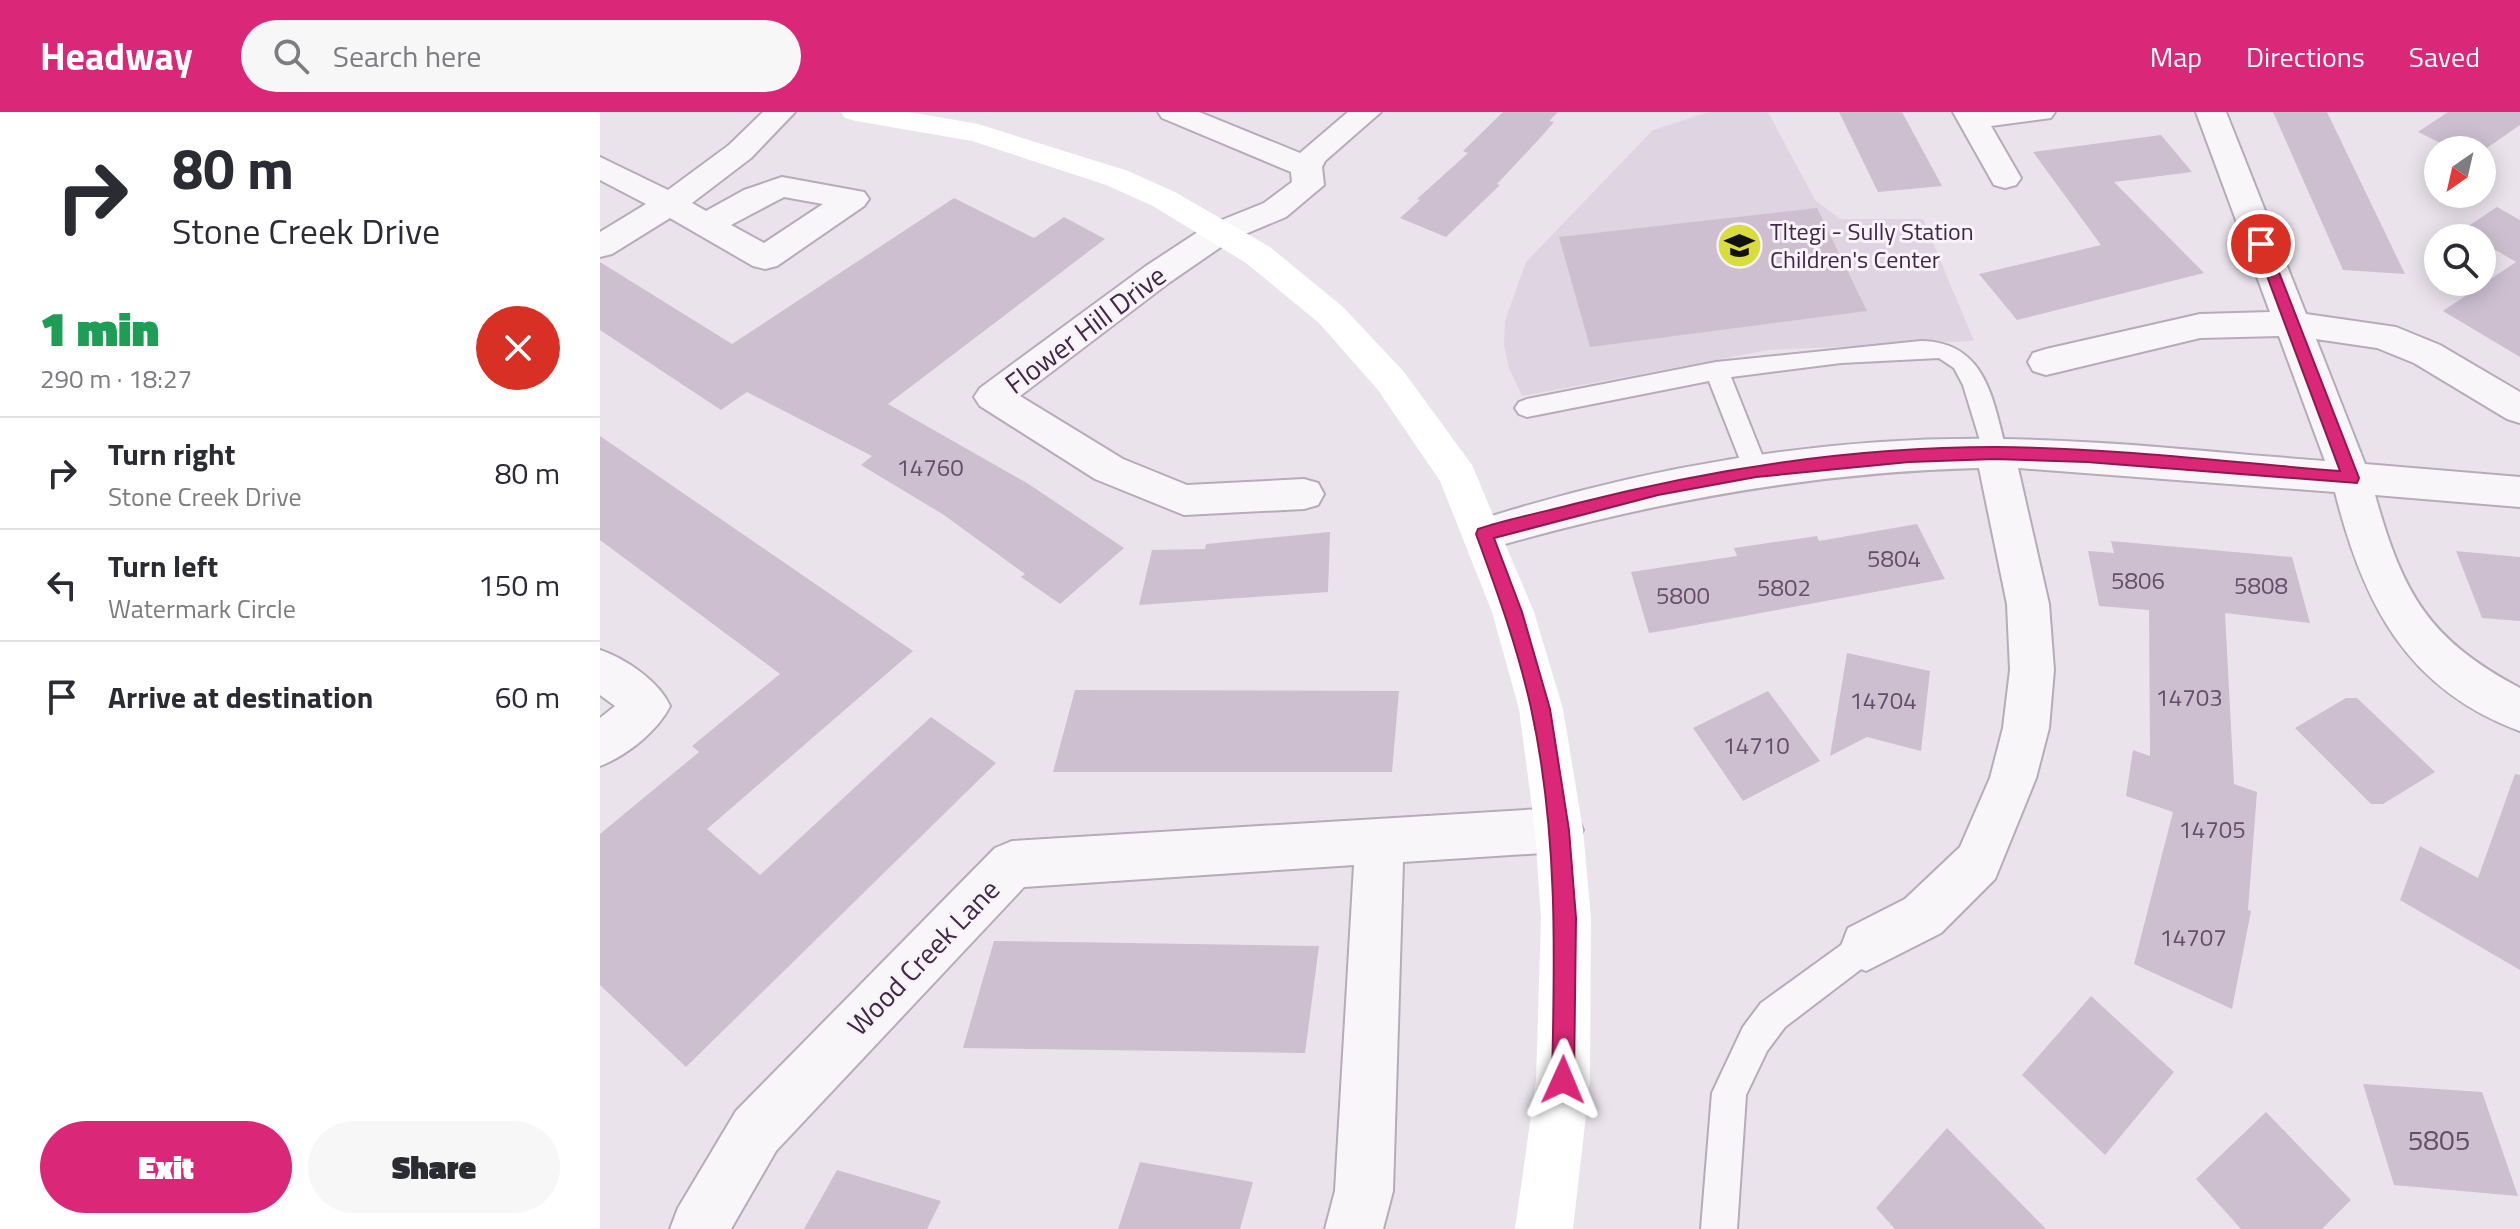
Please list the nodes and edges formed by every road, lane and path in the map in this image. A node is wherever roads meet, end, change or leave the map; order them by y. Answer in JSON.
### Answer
{"nodes":[{"id":1,"x":746,"y":112,"type":"edge"},
{"id":2,"x":780,"y":112,"type":"edge"},
{"id":3,"x":856,"y":112,"type":"edge"},
{"id":4,"x":1173,"y":112,"type":"edge"},
{"id":5,"x":1366,"y":112,"type":"edge"},
{"id":6,"x":2040,"y":112,"type":"edge"},
{"id":7,"x":2211,"y":112,"type":"edge"},
{"id":8,"x":1970,"y":116,"type":"edge"},
{"id":9,"x":600,"y":167,"type":"edge"},
{"id":10,"x":1306,"y":167,"type":"junction"},
{"id":11,"x":2005,"y":178,"type":"dead end"},
{"id":12,"x":667,"y":203,"type":"junction"},
{"id":13,"x":705,"y":226,"type":"dead end"},
{"id":14,"x":1219,"y":233,"type":"junction"},
{"id":15,"x":600,"y":246,"type":"edge"},
{"id":16,"x":2292,"y":324,"type":"junction"},
{"id":17,"x":2046,"y":362,"type":"dead end"},
{"id":18,"x":1716,"y":370,"type":"junction"},
{"id":19,"x":1527,"y":408,"type":"dead end"},
{"id":20,"x":2520,"y":409,"type":"edge"},
{"id":21,"x":1995,"y":453,"type":"junction"},
{"id":22,"x":1756,"y":470,"type":"junction"},
{"id":23,"x":2351,"y":478,"type":"junction"},
{"id":24,"x":2520,"y":492,"type":"edge"},
{"id":25,"x":1304,"y":494,"type":"dead end"},
{"id":26,"x":1484,"y":534,"type":"junction"},
{"id":27,"x":600,"y":669,"type":"edge"},
{"id":28,"x":2520,"y":711,"type":"edge"},
{"id":29,"x":600,"y":745,"type":"edge"},
{"id":30,"x":1559,"y":830,"type":"junction"},
{"id":31,"x":1380,"y":840,"type":"junction"},
{"id":32,"x":1866,"y":946,"type":"joint"},
{"id":33,"x":699,"y":1229,"type":"edge"},
{"id":34,"x":1354,"y":1229,"type":"edge"},
{"id":35,"x":1544,"y":1229,"type":"edge"},
{"id":36,"x":1719,"y":1229,"type":"edge"}],
"edges":[{"from":1,"to":12,"type":"street"},
{"from":2,"to":12,"type":"street"},
{"from":3,"to":14,"type":"street"},
{"from":4,"to":10,"type":"street"},
{"from":5,"to":10,"type":"street","name":"Flower Hill Drive"},
{"from":6,"to":8,"type":"street"},
{"from":7,"to":16,"type":"street"},
{"from":8,"to":11,"type":"street"},
{"from":9,"to":12,"type":"street"},
{"from":10,"to":14,"type":"street","name":"Flower Hill Drive"},
{"from":12,"to":13,"type":"street"},
{"from":12,"to":15,"type":"street"},
{"from":14,"to":25,"type":"street","name":"Flower Hill Drive"},
{"from":14,"to":26,"type":"street"},
{"from":16,"to":17,"type":"street"},
{"from":16,"to":20,"type":"street"},
{"from":16,"to":23,"type":"street"},
{"from":18,"to":19,"type":"lane"},
{"from":18,"to":21,"type":"lane"},
{"from":18,"to":22,"type":"lane"},
{"from":21,"to":22,"type":"street"},
{"from":21,"to":23,"type":"street"},
{"from":21,"to":32,"type":"street"},
{"from":22,"to":26,"type":"street"},
{"from":23,"to":24,"type":"street"},
{"from":23,"to":28,"type":"street"},
{"from":26,"to":30,"type":"street"},
{"from":27,"to":29,"type":"street"},
{"from":30,"to":31,"type":"street","name":"Wood Creek Lane"},
{"from":30,"to":35,"type":"street"},
{"from":31,"to":33,"type":"street","name":"Wood Creek Lane"},
{"from":31,"to":34,"type":"street"},
{"from":32,"to":36,"type":"lane"}]}
